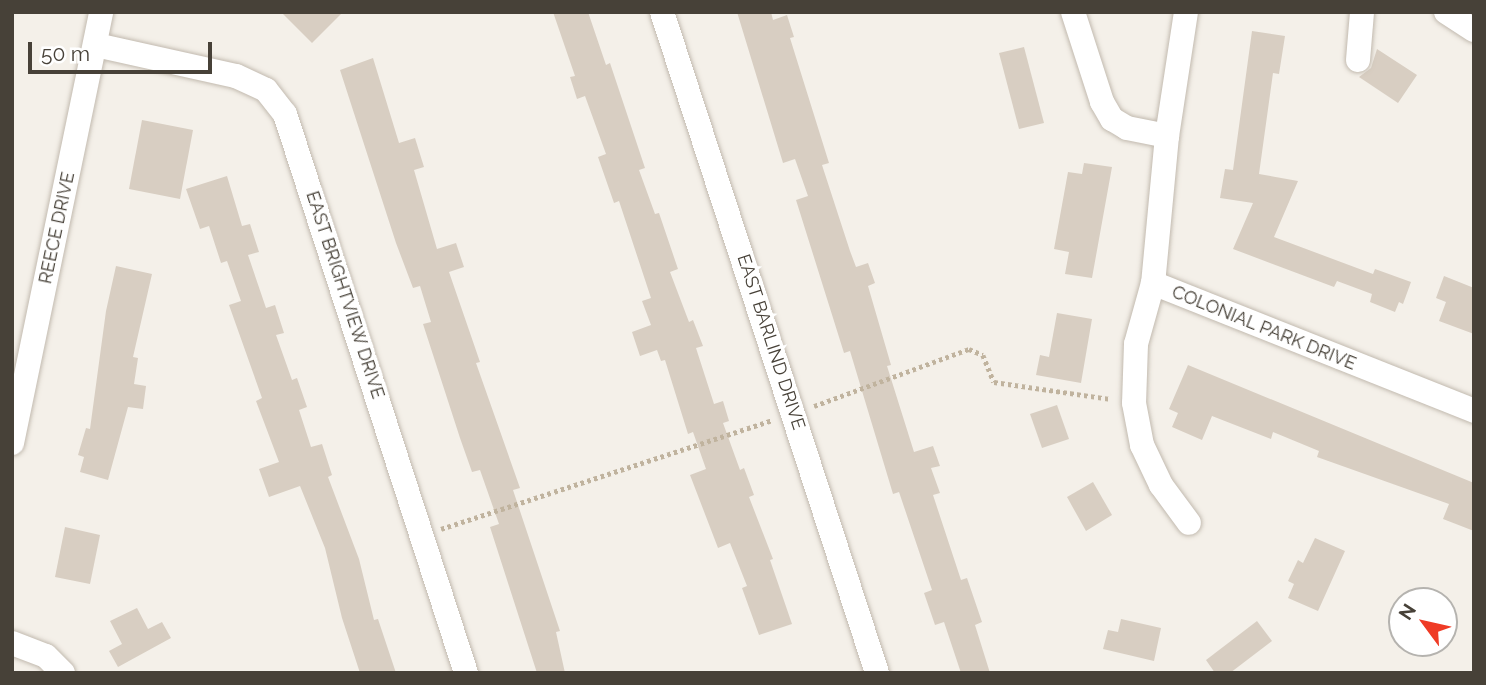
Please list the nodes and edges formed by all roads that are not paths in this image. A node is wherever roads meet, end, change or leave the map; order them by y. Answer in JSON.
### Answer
{"nodes":[{"id":1,"x":102,"y":12,"type":"edge"},
{"id":2,"x":662,"y":12,"type":"edge"},
{"id":3,"x":1073,"y":12,"type":"edge"},
{"id":4,"x":1186,"y":12,"type":"edge"},
{"id":5,"x":1362,"y":12,"type":"edge"},
{"id":6,"x":1446,"y":12,"type":"edge"},
{"id":7,"x":1474,"y":30,"type":"edge"},
{"id":8,"x":96,"y":45,"type":"junction"},
{"id":9,"x":1358,"y":60,"type":"dead end"},
{"id":10,"x":1167,"y":136,"type":"junction"},
{"id":11,"x":1153,"y":283,"type":"junction"},
{"id":12,"x":1474,"y":411,"type":"edge"},
{"id":13,"x":12,"y":443,"type":"edge"},
{"id":14,"x":1189,"y":523,"type":"dead end"},
{"id":15,"x":12,"y":643,"type":"edge"},
{"id":16,"x":63,"y":673,"type":"edge"},
{"id":17,"x":466,"y":673,"type":"edge"},
{"id":18,"x":877,"y":673,"type":"edge"}],
"edges":[{"from":1,"to":8,"type":"street","name":"REECE DRIVE"},
{"from":2,"to":18,"type":"street","name":"EAST BARLIND DRIVE"},
{"from":3,"to":10,"type":"street"},
{"from":4,"to":10,"type":"street","name":"COLONIAL PARK DRIVE"},
{"from":5,"to":9,"type":"street"},
{"from":6,"to":7,"type":"street"},
{"from":8,"to":13,"type":"street","name":"REECE DRIVE"},
{"from":8,"to":17,"type":"street","name":"EAST BRIGHTVIEW DRIVE"},
{"from":10,"to":11,"type":"street","name":"COLONIAL PARK DRIVE"},
{"from":11,"to":12,"type":"street","name":"COLONIAL PARK DRIVE"},
{"from":11,"to":14,"type":"street"},
{"from":15,"to":16,"type":"street"}]}
